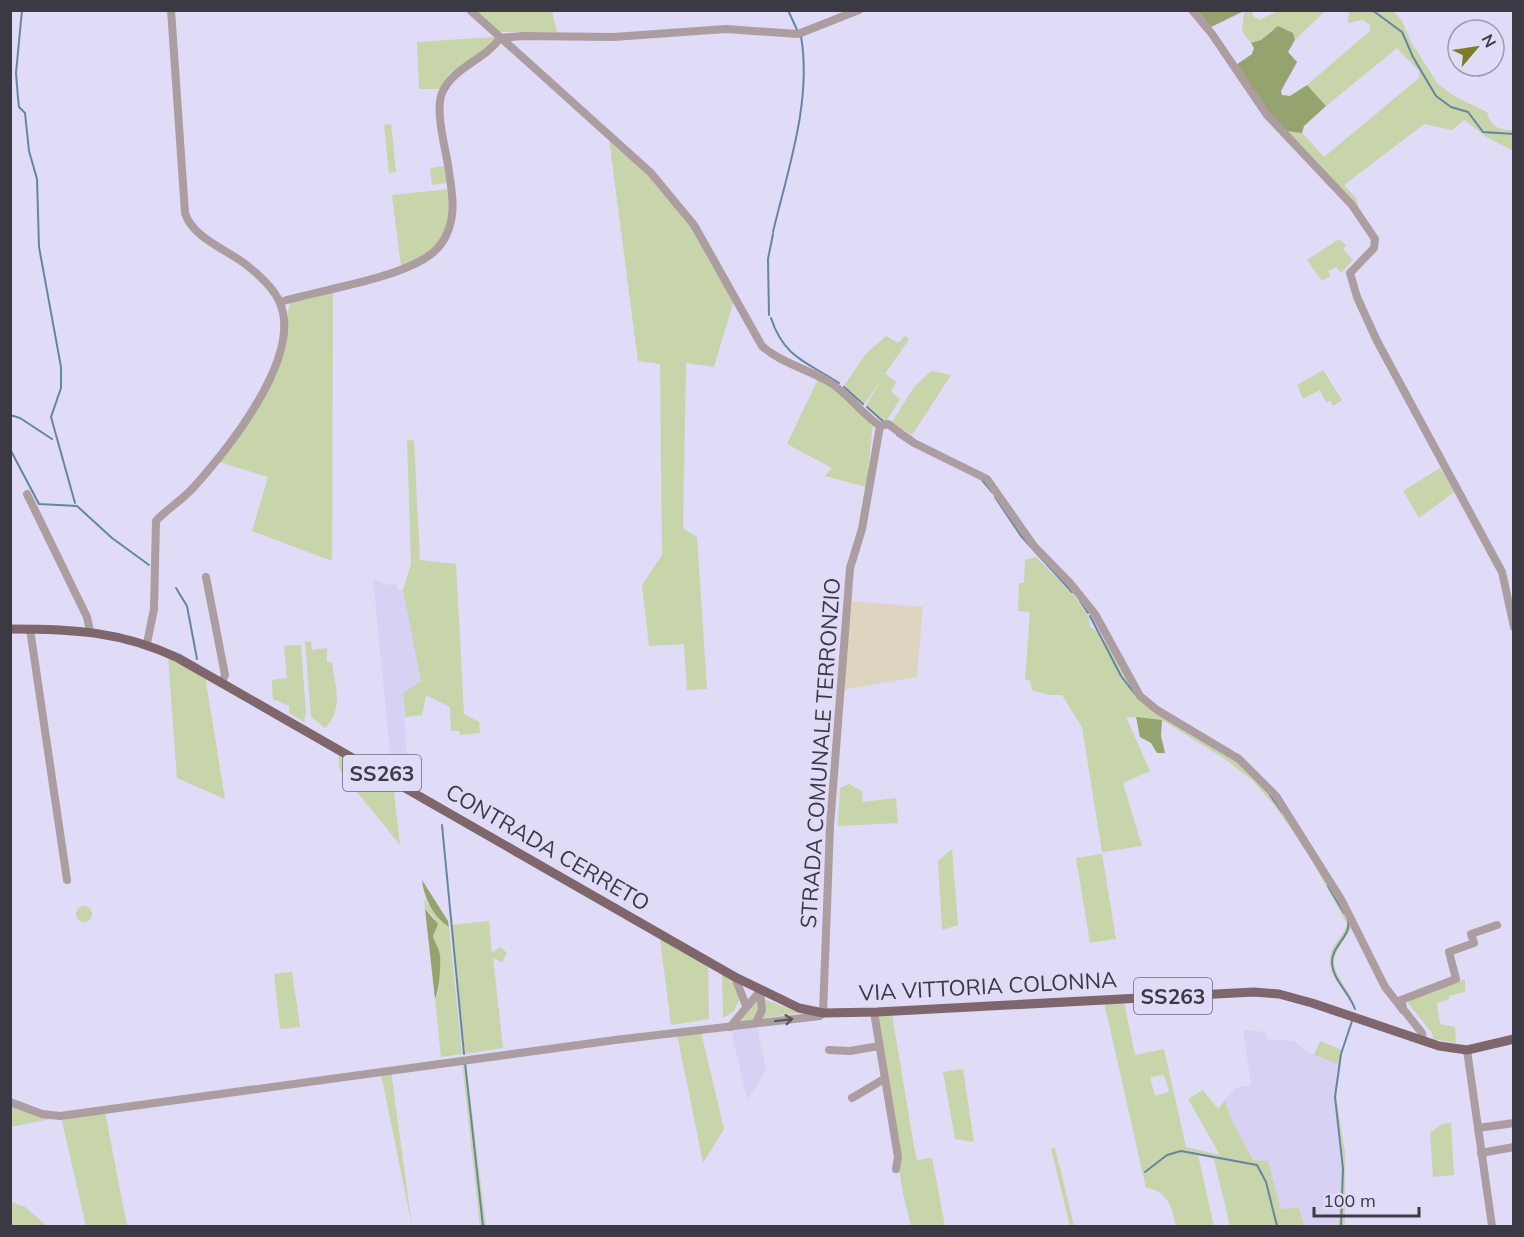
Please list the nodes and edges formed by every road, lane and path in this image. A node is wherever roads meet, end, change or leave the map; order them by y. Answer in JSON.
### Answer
{"nodes":[{"id":1,"x":171,"y":10,"type":"edge"},
{"id":2,"x":470,"y":10,"type":"edge"},
{"id":3,"x":859,"y":10,"type":"edge"},
{"id":4,"x":1192,"y":10,"type":"edge"},
{"id":5,"x":500,"y":38,"type":"junction"},
{"id":6,"x":280,"y":302,"type":"junction"},
{"id":7,"x":880,"y":426,"type":"junction"},
{"id":8,"x":27,"y":494,"type":"dead end"},
{"id":9,"x":206,"y":577,"type":"dead end"},
{"id":10,"x":1514,"y":627,"type":"edge"},
{"id":11,"x":10,"y":629,"type":"edge"},
{"id":12,"x":30,"y":629,"type":"junction"},
{"id":13,"x":90,"y":631,"type":"junction"},
{"id":14,"x":147,"y":643,"type":"junction"},
{"id":15,"x":222,"y":682,"type":"junction"},
{"id":16,"x":68,"y":880,"type":"dead end"},
{"id":17,"x":1497,"y":926,"type":"dead end"},
{"id":18,"x":735,"y":977,"type":"junction"},
{"id":19,"x":760,"y":991,"type":"junction"},
{"id":20,"x":746,"y":1006,"type":"junction"},
{"id":21,"x":1403,"y":1010,"type":"junction"},
{"id":22,"x":873,"y":1012,"type":"junction"},
{"id":23,"x":823,"y":1013,"type":"junction"},
{"id":24,"x":756,"y":1023,"type":"junction"},
{"id":25,"x":730,"y":1027,"type":"junction"},
{"id":26,"x":1514,"y":1039,"type":"edge"},
{"id":27,"x":1423,"y":1041,"type":"junction"},
{"id":28,"x":879,"y":1046,"type":"junction"},
{"id":29,"x":829,"y":1050,"type":"dead end"},
{"id":30,"x":1467,"y":1050,"type":"junction"},
{"id":31,"x":884,"y":1079,"type":"junction"},
{"id":32,"x":852,"y":1098,"type":"dead end"},
{"id":33,"x":10,"y":1102,"type":"edge"},
{"id":34,"x":1514,"y":1123,"type":"edge"},
{"id":35,"x":1478,"y":1128,"type":"junction"},
{"id":36,"x":1514,"y":1148,"type":"edge"},
{"id":37,"x":1481,"y":1153,"type":"junction"},
{"id":38,"x":897,"y":1169,"type":"dead end"},
{"id":39,"x":1492,"y":1227,"type":"edge"}],
"edges":[{"from":1,"to":6,"type":"street"},
{"from":2,"to":5,"type":"street"},
{"from":3,"to":5,"type":"street"},
{"from":4,"to":10,"type":"street"},
{"from":5,"to":6,"type":"street"},
{"from":5,"to":7,"type":"street"},
{"from":6,"to":14,"type":"street"},
{"from":7,"to":21,"type":"street"},
{"from":7,"to":23,"type":"street","name":"STRADA COMUNALE TERRONZIO"},
{"from":8,"to":13,"type":"street"},
{"from":9,"to":15,"type":"street"},
{"from":11,"to":12,"type":"main road","name":"CONTRADA CERRETO","number":"SS263"},
{"from":12,"to":13,"type":"main road","name":"CONTRADA CERRETO","number":"SS263"},
{"from":12,"to":16,"type":"street"},
{"from":13,"to":14,"type":"main road","name":"CONTRADA CERRETO","number":"SS263"},
{"from":14,"to":15,"type":"main road","name":"CONTRADA CERRETO","number":"SS263"},
{"from":15,"to":18,"type":"main road","name":"CONTRADA CERRETO","number":"SS263"},
{"from":17,"to":21,"type":"street"},
{"from":18,"to":19,"type":"main road","name":"VIA VITTORIA COLONNA","number":"SS263"},
{"from":18,"to":20,"type":"street"},
{"from":19,"to":20,"type":"street"},
{"from":19,"to":23,"type":"main road","name":"VIA VITTORIA COLONNA","number":"SS263"},
{"from":19,"to":24,"type":"street"},
{"from":20,"to":25,"type":"street"},
{"from":21,"to":27,"type":"street"},
{"from":22,"to":23,"type":"main road","name":"VIA VITTORIA COLONNA","number":"SS263"},
{"from":22,"to":27,"type":"main road","name":"VIA VITTORIA COLONNA","number":"SS263"},
{"from":22,"to":28,"type":"street"},
{"from":24,"to":23,"type":"street","one_way":true},
{"from":24,"to":25,"type":"street"},
{"from":25,"to":33,"type":"street"},
{"from":26,"to":30,"type":"main road","name":"VIA VITTORIA COLONNA","number":"SS263"},
{"from":27,"to":30,"type":"main road","name":"VIA VITTORIA COLONNA","number":"SS263"},
{"from":28,"to":29,"type":"street"},
{"from":28,"to":31,"type":"street"},
{"from":30,"to":35,"type":"street"},
{"from":31,"to":32,"type":"street"},
{"from":31,"to":38,"type":"street"},
{"from":34,"to":35,"type":"street"},
{"from":35,"to":37,"type":"street"},
{"from":36,"to":37,"type":"street"},
{"from":37,"to":39,"type":"street"}]}
